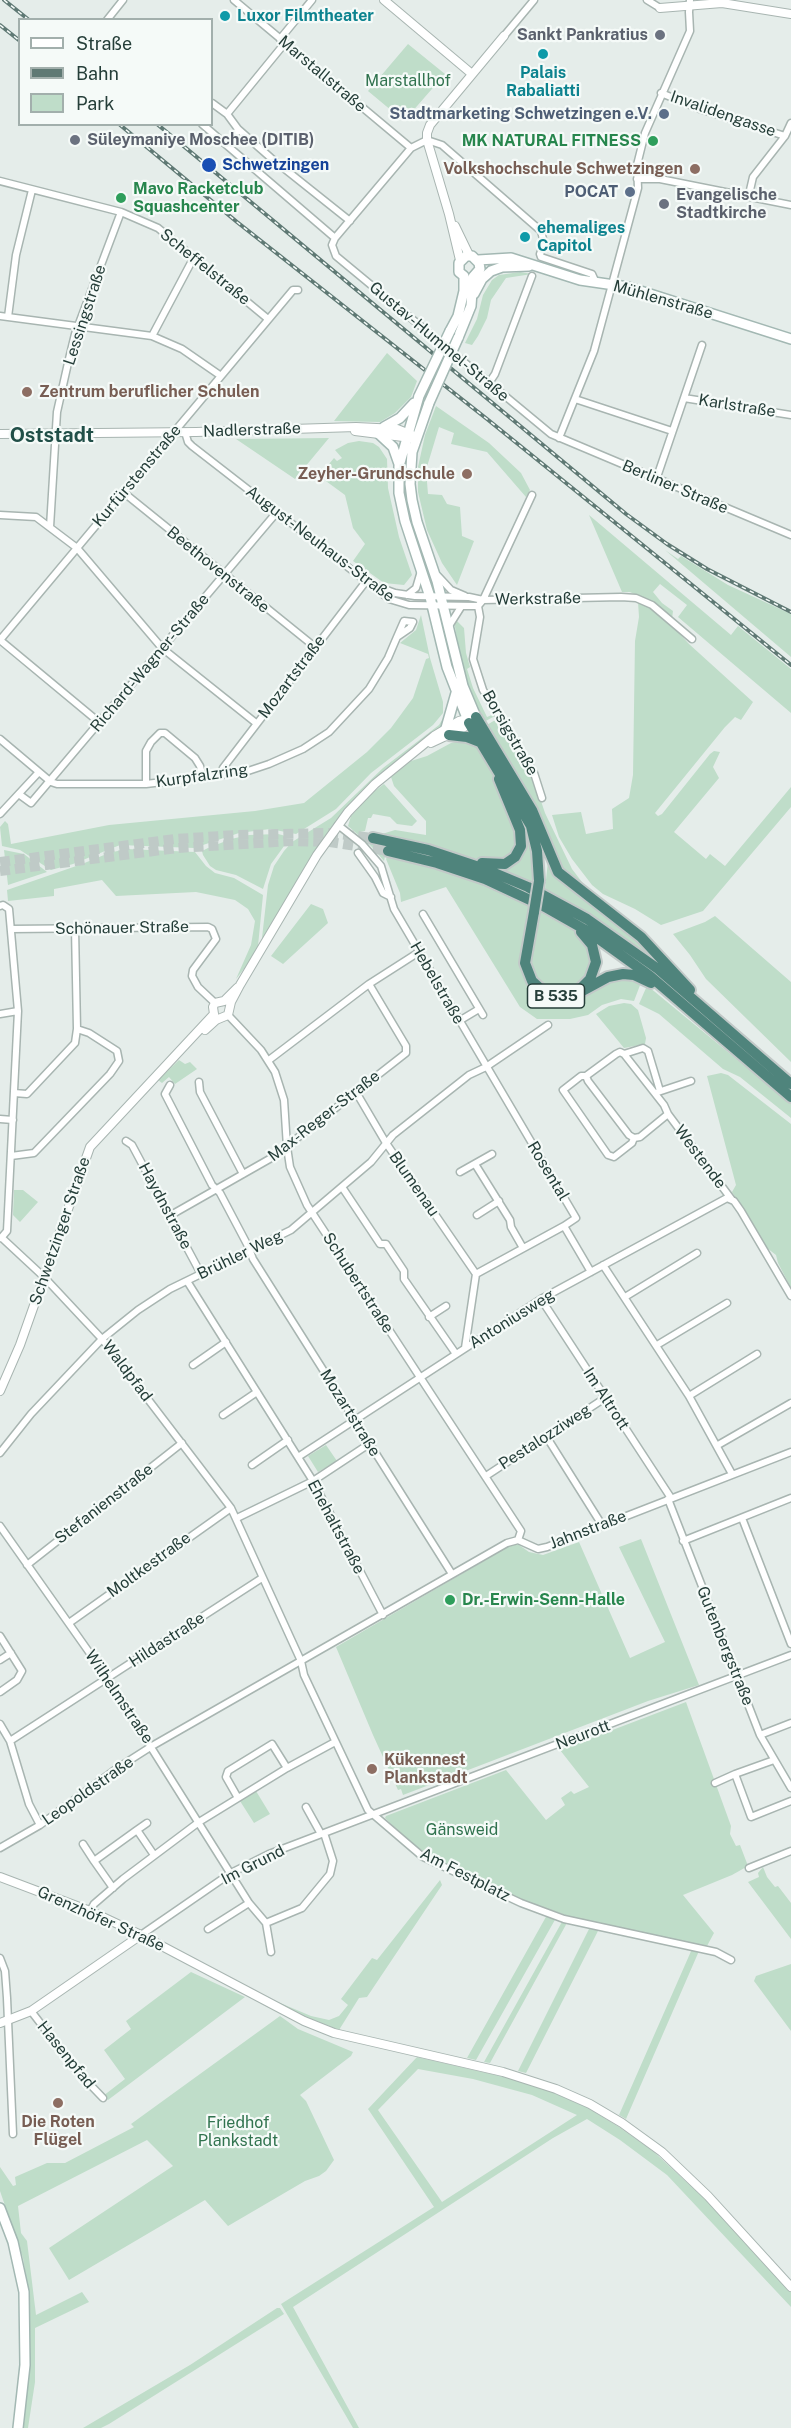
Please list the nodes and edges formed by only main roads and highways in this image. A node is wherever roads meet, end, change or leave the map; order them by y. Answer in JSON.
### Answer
{"nodes":[{"id":1,"x":473,"y":258,"type":"junction"},
{"id":2,"x":533,"y":271,"type":"junction"},
{"id":3,"x":469,"y":277,"type":"junction"},
{"id":4,"x":473,"y":295,"type":"junction"},
{"id":5,"x":791,"y":339,"type":"edge"},
{"id":6,"x":419,"y":396,"type":"junction"},
{"id":7,"x":410,"y":436,"type":"junction"},
{"id":8,"x":399,"y":466,"type":"junction"},
{"id":9,"x":456,"y":693,"type":"junction"},
{"id":10,"x":471,"y":719,"type":"junction"},
{"id":11,"x":448,"y":731,"type":"joint"},
{"id":12,"x":480,"y":742,"type":"junction"},
{"id":13,"x":495,"y":767,"type":"junction"},
{"id":14,"x":373,"y":838,"type":"tunnel mouth"},
{"id":15,"x":544,"y":841,"type":"junction"},
{"id":16,"x":388,"y":851,"type":"tunnel mouth"},
{"id":17,"x":469,"y":863,"type":"junction"},
{"id":18,"x":541,"y":883,"type":"junction"},
{"id":19,"x":535,"y":912,"type":"junction"},
{"id":20,"x":573,"y":922,"type":"junction"},
{"id":21,"x":675,"y":996,"type":"junction"},
{"id":22,"x":701,"y":1005,"type":"junction"},
{"id":23,"x":791,"y":1084,"type":"edge"},
{"id":24,"x":791,"y":1097,"type":"edge"},
{"id":25,"x":0,"y":2208,"type":"edge"},
{"id":26,"x":18,"y":2428,"type":"edge"}],
"edges":[{"from":1,"to":2,"type":"main road","name":"Mühlenstraße"},
{"from":1,"to":3,"type":"main road"},
{"from":1,"to":3,"type":"main road"},
{"from":2,"to":4,"type":"main road","name":"Mühlenstraße"},
{"from":2,"to":5,"type":"main road","name":"Mühlenstraße"},
{"from":3,"to":4,"type":"main road"},
{"from":3,"to":6,"type":"main road","bridge":true},
{"from":4,"to":7,"type":"main road","bridge":true},
{"from":6,"to":7,"type":"main road"},
{"from":6,"to":8,"type":"main road"},
{"from":7,"to":8,"type":"main road"},
{"from":7,"to":10,"type":"main road"},
{"from":8,"to":9,"type":"main road"},
{"from":9,"to":10,"type":"main road"},
{"from":9,"to":11,"type":"main road"},
{"from":10,"to":12,"type":"highway","number":"B 535"},
{"from":10,"to":15,"type":"highway","number":"B 535"},
{"from":11,"to":12,"type":"highway"},
{"from":12,"to":13,"type":"highway","number":"B 535"},
{"from":13,"to":17,"type":"highway","number":"B 535"},
{"from":13,"to":18,"type":"highway","number":"B 535"},
{"from":14,"to":17,"type":"highway","number":"B 535"},
{"from":15,"to":18,"type":"highway","number":"B 535"},
{"from":15,"to":22,"type":"highway","number":"B 535"},
{"from":16,"to":20,"type":"highway","number":"B 535"},
{"from":17,"to":22,"type":"highway","number":"B 535"},
{"from":18,"to":19,"type":"highway","number":"B 535","bridge":true},
{"from":19,"to":20,"type":"highway","number":"B 535"},
{"from":19,"to":21,"type":"highway","number":"B 535"},
{"from":20,"to":21,"type":"highway","number":"B 535"},
{"from":21,"to":24,"type":"highway","number":"B 535"},
{"from":22,"to":23,"type":"highway","number":"B 535"},
{"from":25,"to":26,"type":"main road"}]}
